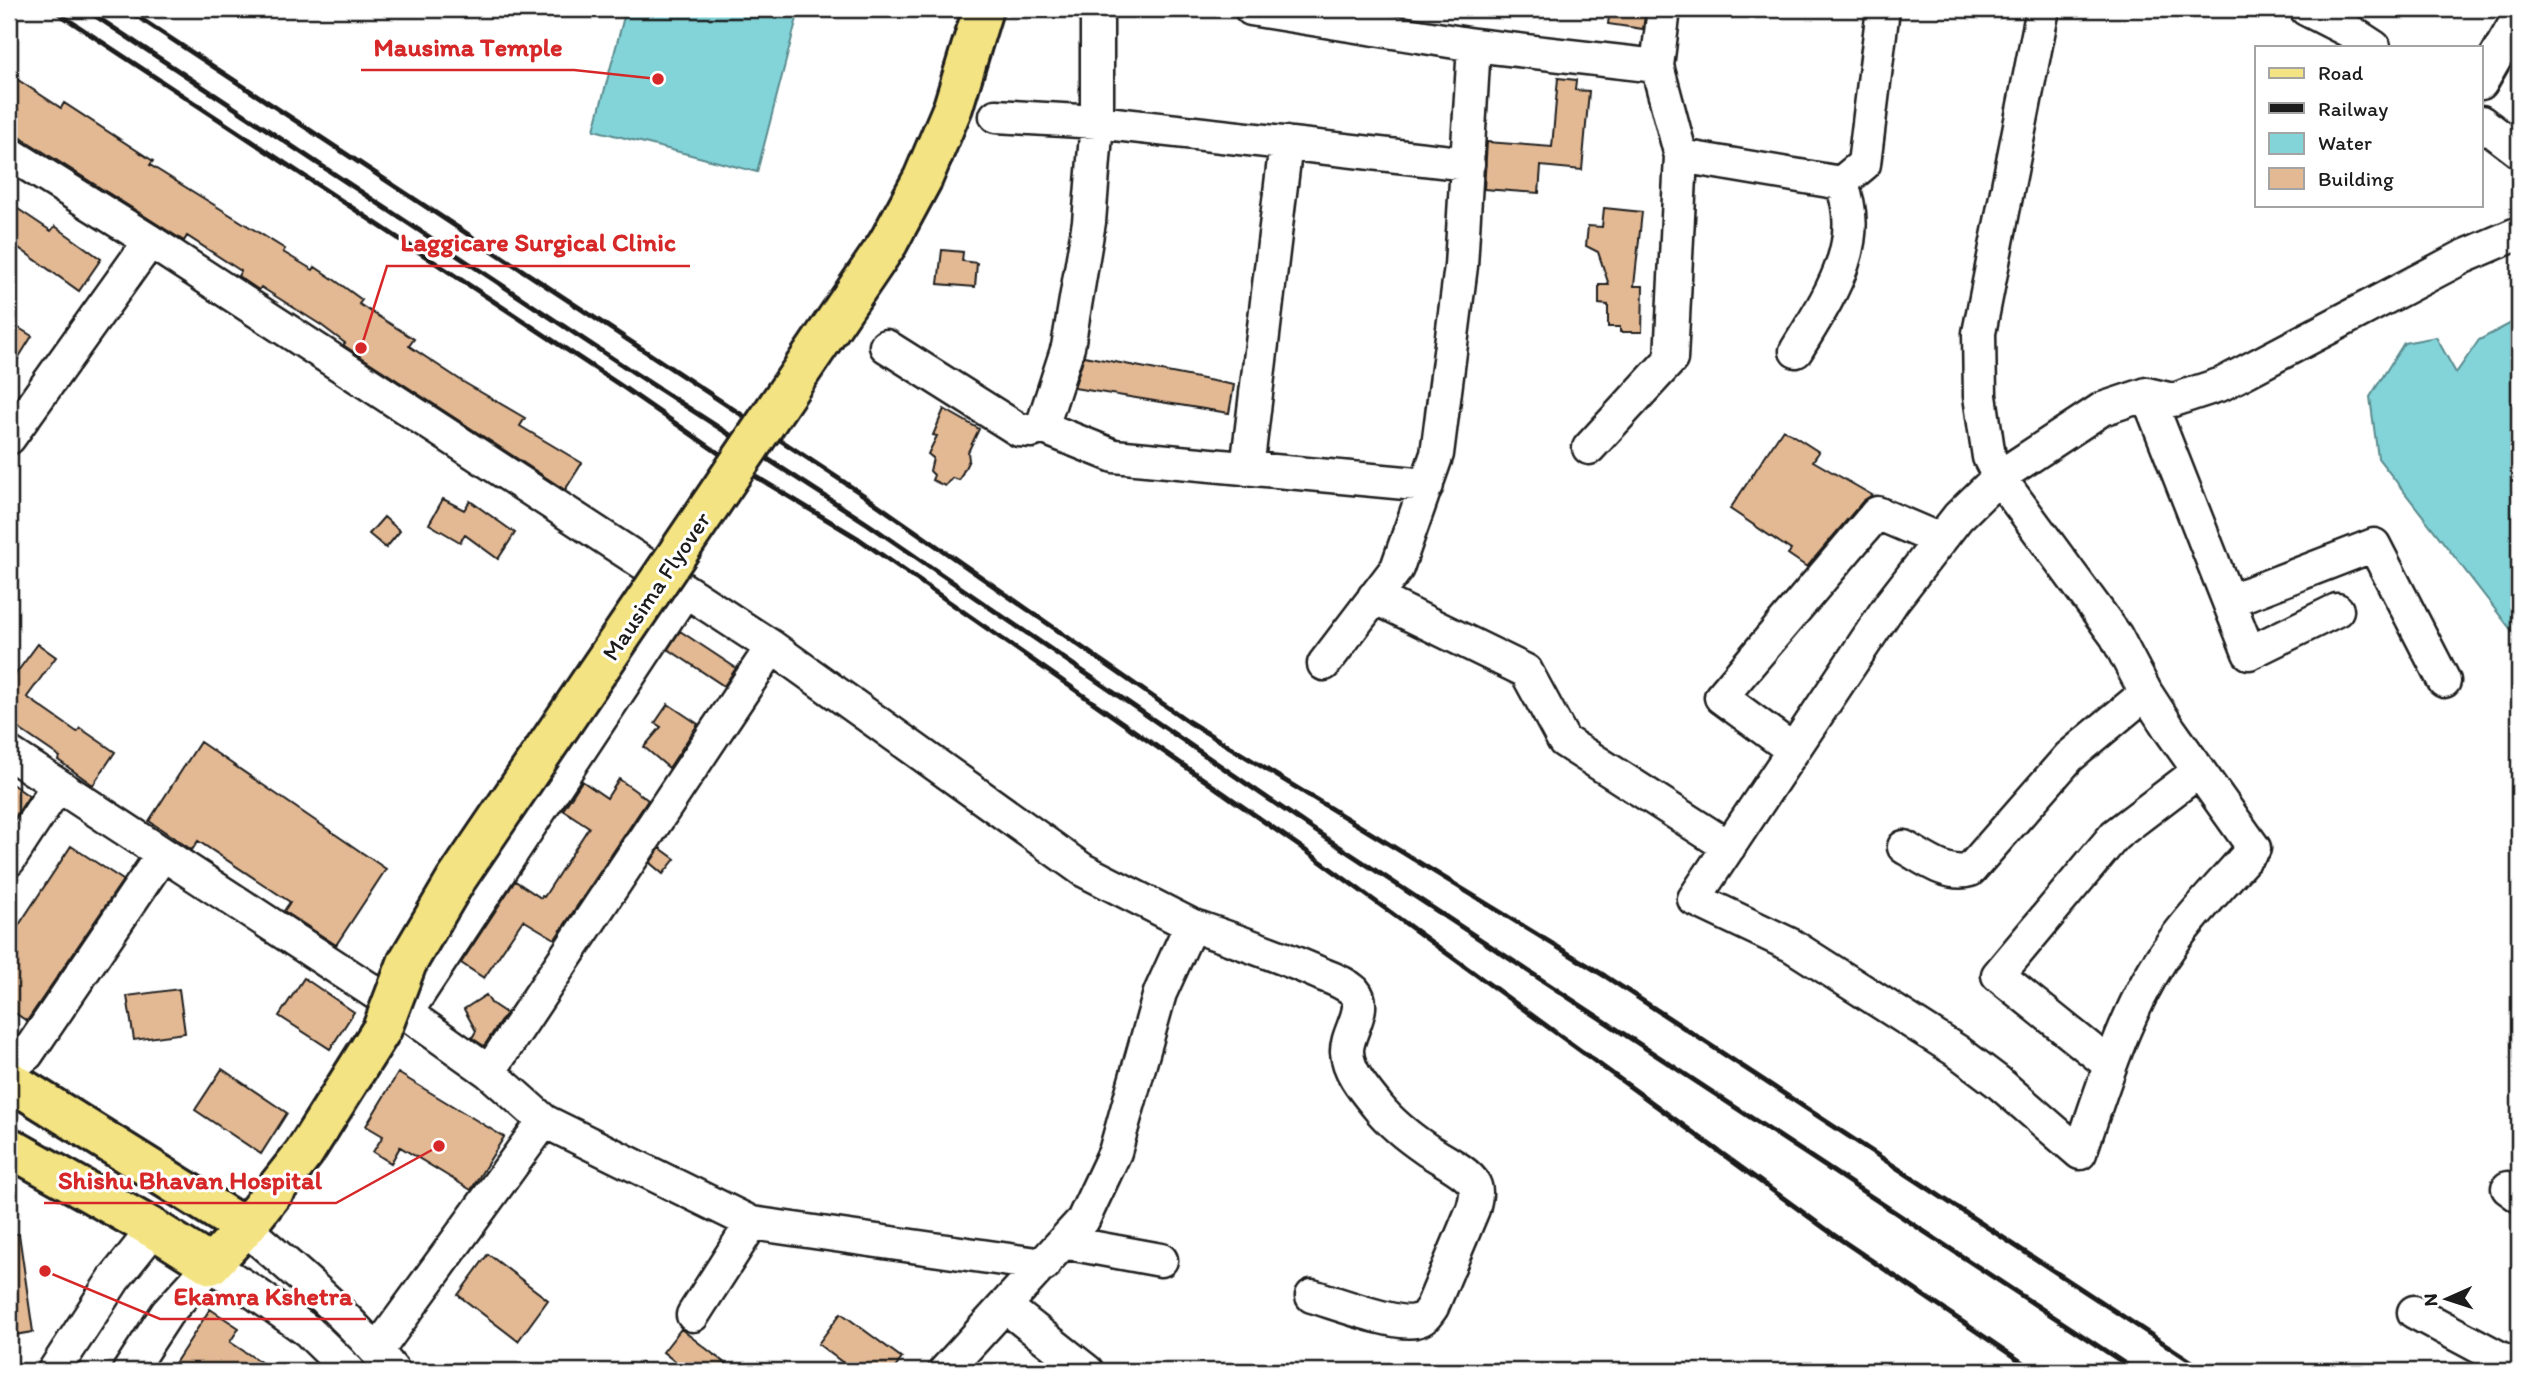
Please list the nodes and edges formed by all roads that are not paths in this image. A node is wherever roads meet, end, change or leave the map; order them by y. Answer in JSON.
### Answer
{"nodes":[{"id":1,"x":983,"y":9,"type":"edge"},
{"id":2,"x":1097,"y":9,"type":"edge"},
{"id":3,"x":1251,"y":9,"type":"edge"},
{"id":4,"x":1664,"y":9,"type":"edge"},
{"id":5,"x":1883,"y":9,"type":"edge"},
{"id":6,"x":2043,"y":9,"type":"edge"},
{"id":7,"x":2306,"y":9,"type":"edge"},
{"id":8,"x":2519,"y":17,"type":"edge"},
{"id":9,"x":1474,"y":44,"type":"junction"},
{"id":10,"x":2372,"y":46,"type":"edge"},
{"id":11,"x":1657,"y":66,"type":"junction"},
{"id":12,"x":2482,"y":81,"type":"edge"},
{"id":13,"x":996,"y":116,"type":"dead end"},
{"id":14,"x":1097,"y":122,"type":"junction"},
{"id":15,"x":2482,"y":123,"type":"edge"},
{"id":16,"x":1286,"y":143,"type":"junction"},
{"id":17,"x":2519,"y":151,"type":"edge"},
{"id":18,"x":9,"y":153,"type":"edge"},
{"id":19,"x":1681,"y":156,"type":"junction"},
{"id":20,"x":1468,"y":163,"type":"junction"},
{"id":21,"x":1841,"y":183,"type":"junction"},
{"id":22,"x":2519,"y":233,"type":"edge"},
{"id":23,"x":150,"y":240,"type":"junction"},
{"id":24,"x":886,"y":346,"type":"dead end"},
{"id":25,"x":1796,"y":351,"type":"dead end"},
{"id":26,"x":2147,"y":394,"type":"junction"},
{"id":27,"x":1042,"y":427,"type":"junction"},
{"id":28,"x":9,"y":438,"type":"edge"},
{"id":29,"x":1590,"y":448,"type":"dead end"},
{"id":30,"x":1247,"y":469,"type":"junction"},
{"id":31,"x":1999,"y":478,"type":"junction"},
{"id":32,"x":1427,"y":485,"type":"junction"},
{"id":33,"x":1940,"y":540,"type":"junction"},
{"id":34,"x":685,"y":590,"type":"junction"},
{"id":35,"x":1374,"y":597,"type":"junction"},
{"id":36,"x":2229,"y":601,"type":"junction"},
{"id":37,"x":2337,"y":610,"type":"dead end"},
{"id":38,"x":772,"y":647,"type":"junction"},
{"id":39,"x":1324,"y":664,"type":"dead end"},
{"id":40,"x":2444,"y":681,"type":"dead end"},
{"id":41,"x":2146,"y":693,"type":"junction"},
{"id":42,"x":1793,"y":750,"type":"junction"},
{"id":43,"x":9,"y":754,"type":"edge"},
{"id":44,"x":2199,"y":772,"type":"junction"},
{"id":45,"x":58,"y":785,"type":"junction"},
{"id":46,"x":1729,"y":847,"type":"junction"},
{"id":47,"x":1904,"y":847,"type":"dead end"},
{"id":48,"x":162,"y":855,"type":"junction"},
{"id":49,"x":9,"y":860,"type":"edge"},
{"id":50,"x":1191,"y":925,"type":"junction"},
{"id":51,"x":394,"y":1021,"type":"junction"},
{"id":52,"x":2110,"y":1065,"type":"junction"},
{"id":53,"x":9,"y":1069,"type":"edge"},
{"id":54,"x":489,"y":1072,"type":"junction"},
{"id":55,"x":9,"y":1080,"type":"edge"},
{"id":56,"x":544,"y":1121,"type":"junction"},
{"id":57,"x":9,"y":1147,"type":"edge"},
{"id":58,"x":180,"y":1188,"type":"junction"},
{"id":59,"x":752,"y":1223,"type":"junction"},
{"id":60,"x":245,"y":1228,"type":"junction"},
{"id":61,"x":153,"y":1229,"type":"junction"},
{"id":62,"x":1053,"y":1254,"type":"junction"},
{"id":63,"x":1161,"y":1260,"type":"dead end"},
{"id":64,"x":211,"y":1265,"type":"junction"},
{"id":65,"x":1312,"y":1296,"type":"dead end"},
{"id":66,"x":1006,"y":1307,"type":"junction"},
{"id":67,"x":2414,"y":1312,"type":"dead end"},
{"id":68,"x":693,"y":1315,"type":"dead end"},
{"id":69,"x":385,"y":1361,"type":"edge"},
{"id":70,"x":2519,"y":1368,"type":"edge"},
{"id":71,"x":54,"y":1371,"type":"edge"},
{"id":72,"x":129,"y":1371,"type":"edge"},
{"id":73,"x":349,"y":1371,"type":"edge"},
{"id":74,"x":945,"y":1371,"type":"edge"},
{"id":75,"x":1087,"y":1371,"type":"edge"}],
"edges":[{"from":1,"to":51,"type":"main road","name":"Mausima Flyover","bridge":true},
{"from":2,"to":14,"type":"street"},
{"from":3,"to":9,"type":"street"},
{"from":4,"to":11,"type":"street"},
{"from":5,"to":21,"type":"street"},
{"from":6,"to":31,"type":"street"},
{"from":7,"to":10,"type":"street"},
{"from":8,"to":12,"type":"street"},
{"from":9,"to":11,"type":"street"},
{"from":9,"to":20,"type":"street"},
{"from":11,"to":19,"type":"street"},
{"from":13,"to":14,"type":"street"},
{"from":14,"to":16,"type":"street"},
{"from":14,"to":27,"type":"street"},
{"from":15,"to":17,"type":"street"},
{"from":16,"to":20,"type":"street"},
{"from":16,"to":30,"type":"street"},
{"from":18,"to":23,"type":"street"},
{"from":19,"to":21,"type":"street"},
{"from":19,"to":29,"type":"street"},
{"from":20,"to":32,"type":"street"},
{"from":21,"to":25,"type":"street"},
{"from":22,"to":26,"type":"street"},
{"from":23,"to":28,"type":"street"},
{"from":23,"to":34,"type":"street"},
{"from":24,"to":27,"type":"street"},
{"from":26,"to":31,"type":"street"},
{"from":26,"to":36,"type":"street"},
{"from":27,"to":30,"type":"street"},
{"from":30,"to":32,"type":"street"},
{"from":31,"to":33,"type":"street"},
{"from":31,"to":41,"type":"street"},
{"from":32,"to":35,"type":"street"},
{"from":33,"to":42,"type":"street"},
{"from":33,"to":42,"type":"street"},
{"from":34,"to":38,"type":"street"},
{"from":34,"to":51,"type":"street"},
{"from":35,"to":39,"type":"street"},
{"from":35,"to":46,"type":"street"},
{"from":36,"to":37,"type":"street"},
{"from":36,"to":40,"type":"street"},
{"from":38,"to":50,"type":"street"},
{"from":38,"to":54,"type":"street"},
{"from":41,"to":44,"type":"street"},
{"from":41,"to":47,"type":"street"},
{"from":42,"to":46,"type":"street"},
{"from":43,"to":45,"type":"street"},
{"from":44,"to":52,"type":"street"},
{"from":44,"to":52,"type":"street"},
{"from":45,"to":48,"type":"street"},
{"from":45,"to":49,"type":"street"},
{"from":46,"to":52,"type":"street"},
{"from":48,"to":51,"type":"street"},
{"from":48,"to":53,"type":"street"},
{"from":50,"to":62,"type":"street"},
{"from":50,"to":65,"type":"street"},
{"from":51,"to":54,"type":"street"},
{"from":51,"to":60,"type":"main road","name":"Mausima Flyover"},
{"from":54,"to":56,"type":"street"},
{"from":55,"to":58,"type":"main road"},
{"from":56,"to":59,"type":"street"},
{"from":56,"to":69,"type":"street"},
{"from":57,"to":61,"type":"main road"},
{"from":58,"to":60,"type":"main road"},
{"from":58,"to":61,"type":"main road"},
{"from":59,"to":62,"type":"street"},
{"from":59,"to":68,"type":"street"},
{"from":60,"to":64,"type":"main road","name":"Mausima Flyover"},
{"from":60,"to":69,"type":"street"},
{"from":61,"to":64,"type":"main road"},
{"from":61,"to":71,"type":"street"},
{"from":62,"to":63,"type":"street"},
{"from":62,"to":66,"type":"street"},
{"from":64,"to":72,"type":"street"},
{"from":64,"to":73,"type":"street"},
{"from":66,"to":74,"type":"street"},
{"from":66,"to":75,"type":"street"},
{"from":67,"to":70,"type":"street"}]}
